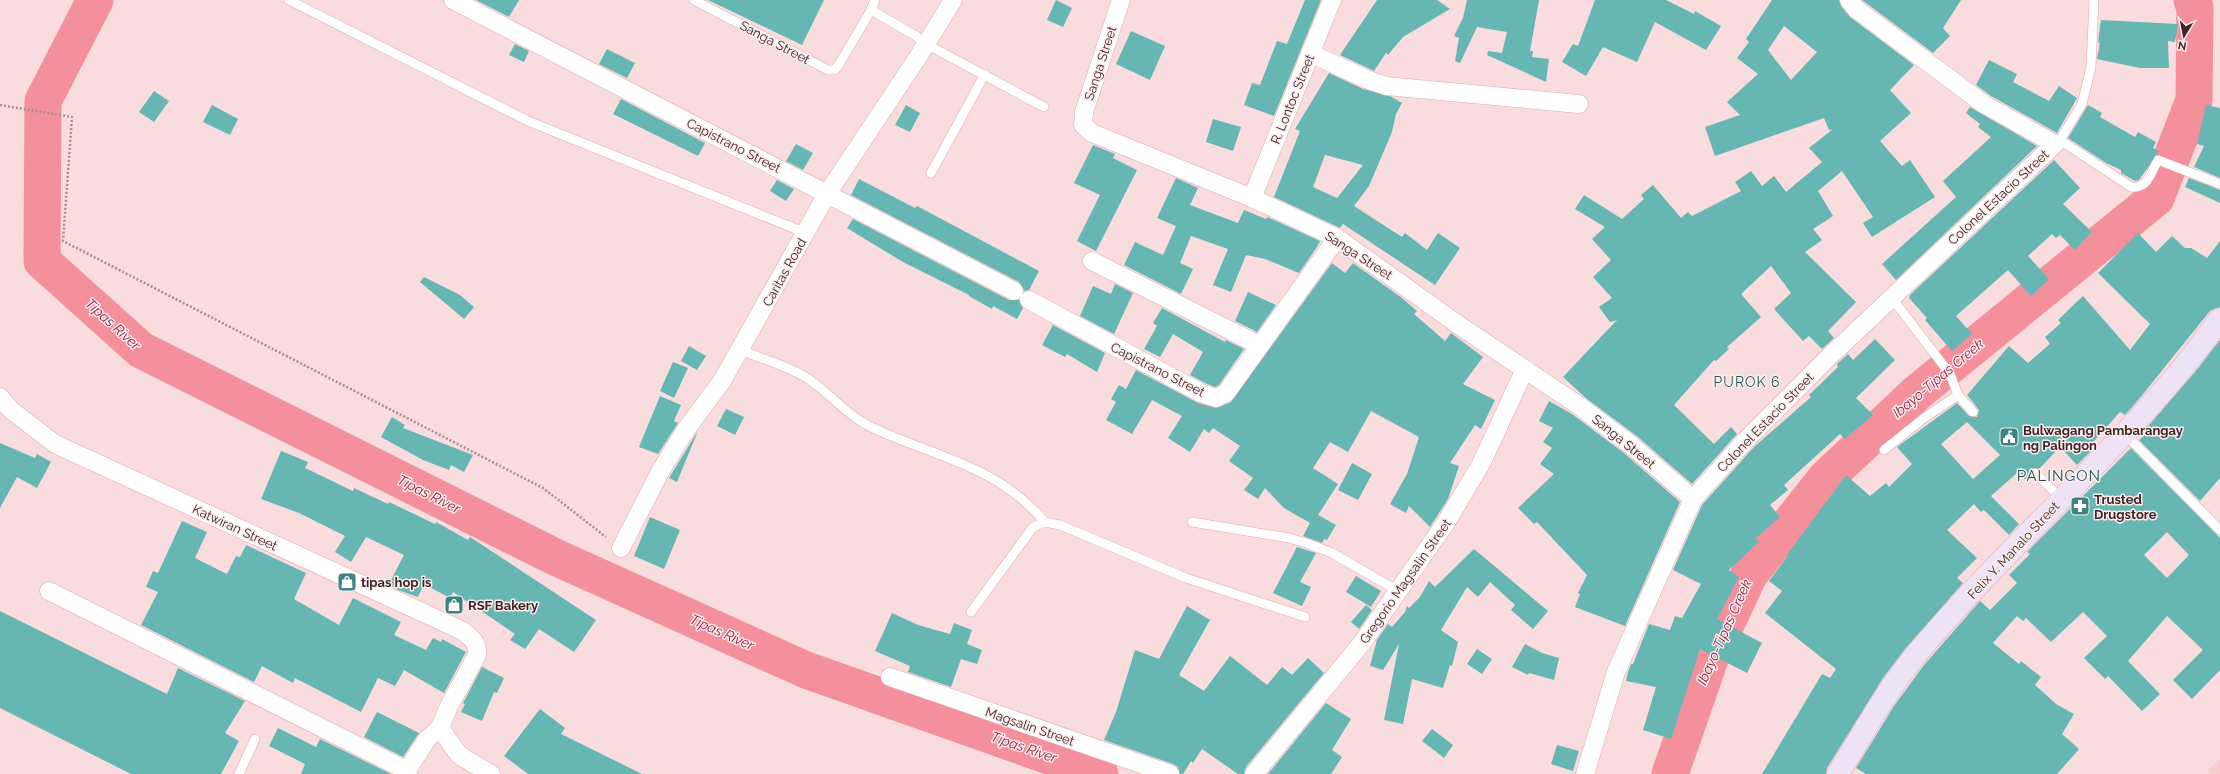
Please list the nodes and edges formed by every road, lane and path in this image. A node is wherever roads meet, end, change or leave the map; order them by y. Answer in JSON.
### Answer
{"nodes":[{"id":1,"x":289,"y":0,"type":"edge"},
{"id":2,"x":453,"y":0,"type":"edge"},
{"id":3,"x":694,"y":0,"type":"edge"},
{"id":4,"x":875,"y":0,"type":"edge"},
{"id":5,"x":953,"y":0,"type":"edge"},
{"id":6,"x":1120,"y":0,"type":"edge"},
{"id":7,"x":1332,"y":0,"type":"edge"},
{"id":8,"x":1849,"y":0,"type":"edge"},
{"id":9,"x":2094,"y":0,"type":"edge"},
{"id":10,"x":871,"y":10,"type":"junction"},
{"id":11,"x":930,"y":46,"type":"junction"},
{"id":12,"x":1310,"y":53,"type":"junction"},
{"id":13,"x":985,"y":74,"type":"junction"},
{"id":14,"x":1579,"y":104,"type":"dead end"},
{"id":15,"x":0,"y":105,"type":"edge"},
{"id":16,"x":1044,"y":107,"type":"dead end"},
{"id":17,"x":2057,"y":142,"type":"junction"},
{"id":18,"x":931,"y":173,"type":"dead end"},
{"id":19,"x":2220,"y":184,"type":"edge"},
{"id":20,"x":828,"y":194,"type":"junction"},
{"id":21,"x":1252,"y":198,"type":"junction"},
{"id":22,"x":806,"y":233,"type":"junction"},
{"id":23,"x":1337,"y":238,"type":"junction"},
{"id":24,"x":1092,"y":261,"type":"dead end"},
{"id":25,"x":1014,"y":291,"type":"dead end"},
{"id":26,"x":1891,"y":297,"type":"junction"},
{"id":27,"x":1029,"y":300,"type":"dead end"},
{"id":28,"x":2220,"y":319,"type":"edge"},
{"id":29,"x":1259,"y":345,"type":"junction"},
{"id":30,"x":740,"y":350,"type":"junction"},
{"id":31,"x":1526,"y":368,"type":"junction"},
{"id":32,"x":1958,"y":395,"type":"junction"},
{"id":33,"x":0,"y":397,"type":"edge"},
{"id":34,"x":1973,"y":412,"type":"dead end"},
{"id":35,"x":2125,"y":434,"type":"junction"},
{"id":36,"x":1884,"y":450,"type":"dead end"},
{"id":37,"x":2035,"y":473,"type":"dead end"},
{"id":38,"x":2062,"y":498,"type":"junction"},
{"id":39,"x":1694,"y":499,"type":"junction"},
{"id":40,"x":1045,"y":522,"type":"junction"},
{"id":41,"x":1192,"y":522,"type":"dead end"},
{"id":42,"x":2220,"y":530,"type":"edge"},
{"id":43,"x":620,"y":548,"type":"joint"},
{"id":44,"x":49,"y":591,"type":"dead end"},
{"id":45,"x":1398,"y":591,"type":"junction"},
{"id":46,"x":970,"y":612,"type":"dead end"},
{"id":47,"x":1305,"y":618,"type":"dead end"},
{"id":48,"x":890,"y":677,"type":"dead end"},
{"id":49,"x":440,"y":728,"type":"junction"},
{"id":50,"x":255,"y":739,"type":"dead end"},
{"id":51,"x":406,"y":773,"type":"edge"},
{"id":52,"x":239,"y":774,"type":"edge"},
{"id":53,"x":491,"y":774,"type":"edge"},
{"id":54,"x":1170,"y":774,"type":"edge"},
{"id":55,"x":1254,"y":774,"type":"edge"},
{"id":56,"x":1585,"y":774,"type":"edge"},
{"id":57,"x":1838,"y":774,"type":"edge"}],
"edges":[{"from":1,"to":22,"type":"lane"},
{"from":2,"to":20,"type":"street","name":"Capistrano Street"},
{"from":3,"to":10,"type":"lane","name":"Sanga Street"},
{"from":4,"to":10,"type":"lane","name":"Sanga Street"},
{"from":5,"to":11,"type":"street","name":"Caritas Road"},
{"from":6,"to":21,"type":"street","name":"Sanga Street"},
{"from":7,"to":12,"type":"street","name":"R. Lontoc Street"},
{"from":8,"to":17,"type":"street"},
{"from":9,"to":17,"type":"lane"},
{"from":10,"to":11,"type":"lane"},
{"from":11,"to":13,"type":"lane"},
{"from":11,"to":20,"type":"street","name":"Caritas Road"},
{"from":12,"to":14,"type":"street"},
{"from":12,"to":21,"type":"street","name":"R. Lontoc Street"},
{"from":13,"to":16,"type":"lane"},
{"from":13,"to":18,"type":"lane"},
{"from":15,"to":43,"type":"path"},
{"from":17,"to":19,"type":"lane"},
{"from":17,"to":26,"type":"street","name":"Colonel Estacio Street"},
{"from":20,"to":22,"type":"street","name":"Caritas Road"},
{"from":20,"to":25,"type":"street","name":"Capistrano Street"},
{"from":21,"to":23,"type":"street","name":"Sanga Street"},
{"from":22,"to":30,"type":"street","name":"Caritas Road"},
{"from":23,"to":29,"type":"street","name":"Capistrano Street"},
{"from":23,"to":31,"type":"street","name":"Sanga Street"},
{"from":24,"to":29,"type":"street"},
{"from":26,"to":32,"type":"lane"},
{"from":26,"to":39,"type":"street","name":"Colonel Estacio Street"},
{"from":27,"to":29,"type":"street","name":"Capistrano Street"},
{"from":28,"to":35,"type":"main road","name":"Felix Y. Manalo Street"},
{"from":30,"to":40,"type":"lane"},
{"from":30,"to":43,"type":"street","name":"Caritas Road"},
{"from":31,"to":39,"type":"street","name":"Sanga Street"},
{"from":31,"to":45,"type":"street","name":"Gregorio Magsalin Street"},
{"from":32,"to":34,"type":"lane"},
{"from":32,"to":36,"type":"lane"},
{"from":33,"to":49,"type":"street","name":"Katwiran Street"},
{"from":35,"to":38,"type":"main road","name":"Felix Y. Manalo Street"},
{"from":35,"to":42,"type":"lane"},
{"from":37,"to":38,"type":"lane"},
{"from":38,"to":57,"type":"main road","name":"Felix Y. Manalo Street"},
{"from":39,"to":56,"type":"street","name":"Colonel Estacio Street"},
{"from":40,"to":46,"type":"lane"},
{"from":40,"to":47,"type":"lane"},
{"from":41,"to":45,"type":"lane"},
{"from":44,"to":51,"type":"street"},
{"from":45,"to":55,"type":"street","name":"Gregorio Magsalin Street"},
{"from":48,"to":54,"type":"street","name":"Magsalin Street"},
{"from":49,"to":51,"type":"street"},
{"from":49,"to":53,"type":"street"},
{"from":50,"to":52,"type":"lane"}]}
